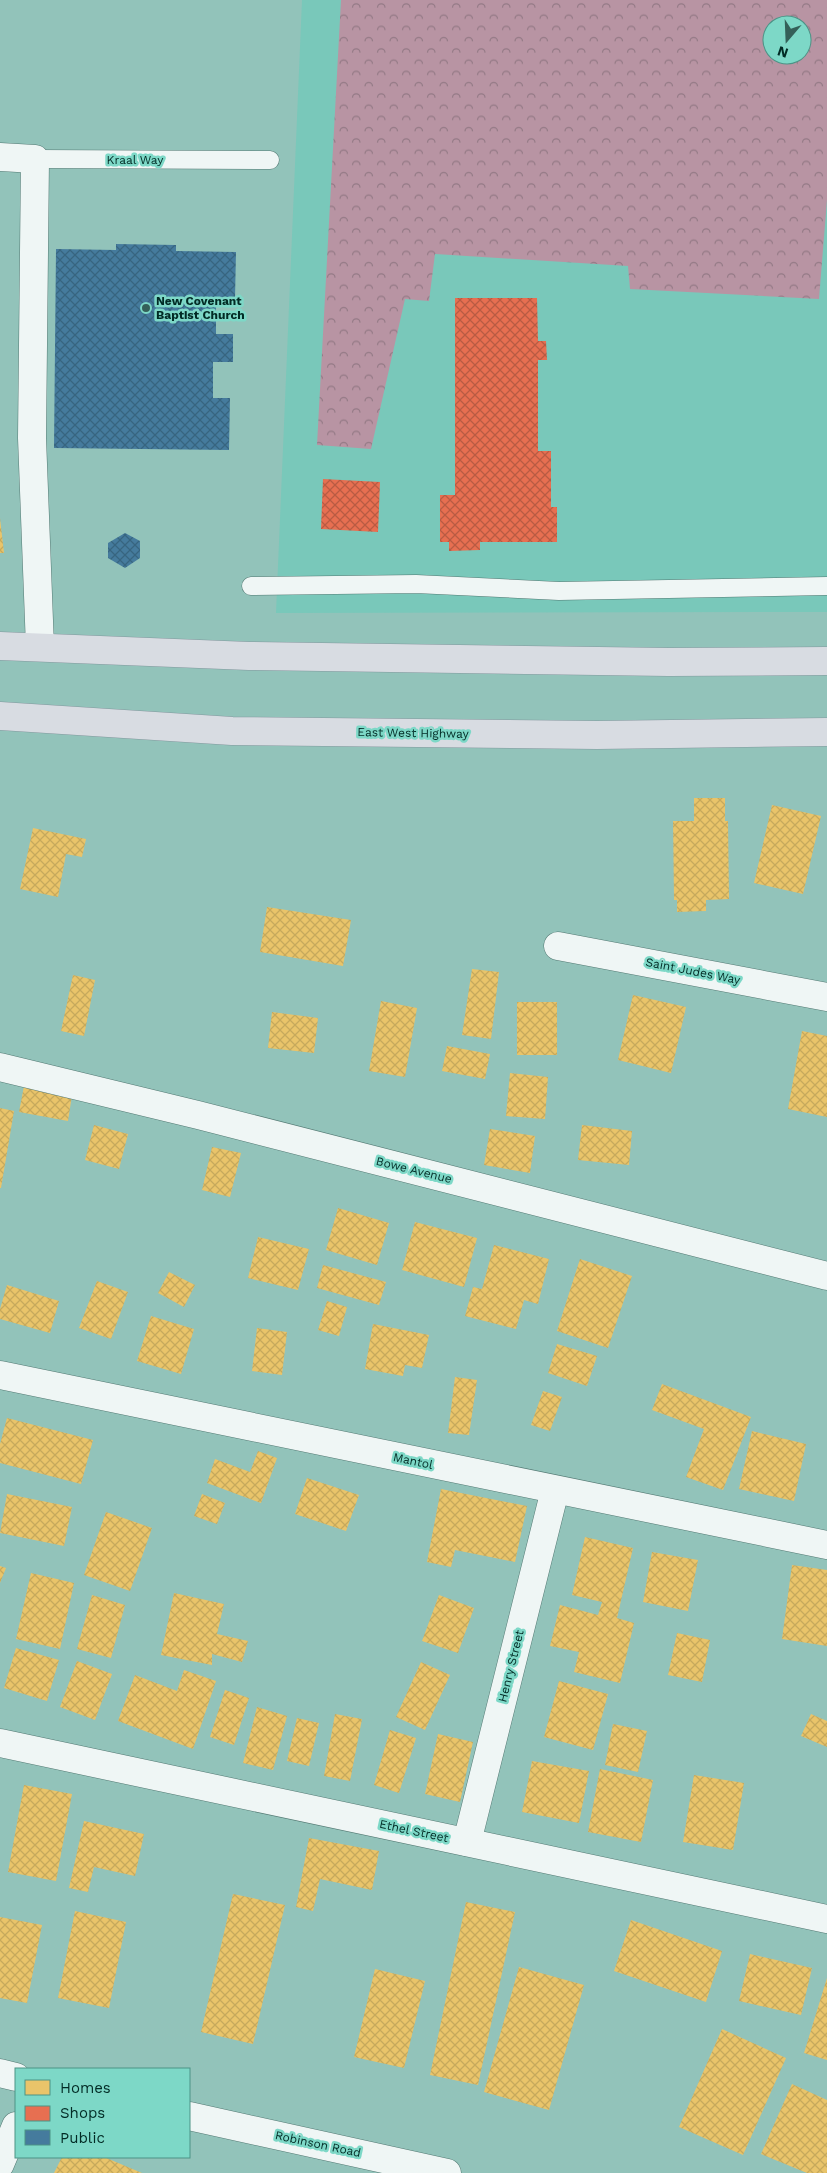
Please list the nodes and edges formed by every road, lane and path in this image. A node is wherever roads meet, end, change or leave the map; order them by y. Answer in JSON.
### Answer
{"nodes":[{"id":1,"x":0,"y":157,"type":"edge"},
{"id":2,"x":35,"y":159,"type":"junction"},
{"id":3,"x":270,"y":160,"type":"dead end"},
{"id":4,"x":252,"y":586,"type":"dead end"},
{"id":5,"x":827,"y":586,"type":"edge"},
{"id":6,"x":0,"y":646,"type":"edge"},
{"id":7,"x":40,"y":648,"type":"junction"},
{"id":8,"x":827,"y":661,"type":"edge"},
{"id":9,"x":0,"y":716,"type":"edge"},
{"id":10,"x":827,"y":732,"type":"edge"},
{"id":11,"x":558,"y":946,"type":"dead end"},
{"id":12,"x":827,"y":997,"type":"edge"},
{"id":13,"x":0,"y":1067,"type":"edge"},
{"id":14,"x":827,"y":1276,"type":"edge"},
{"id":15,"x":0,"y":1375,"type":"edge"},
{"id":16,"x":555,"y":1490,"type":"junction"},
{"id":17,"x":827,"y":1545,"type":"edge"},
{"id":18,"x":0,"y":1743,"type":"edge"},
{"id":19,"x":467,"y":1842,"type":"junction"},
{"id":20,"x":827,"y":1919,"type":"edge"},
{"id":21,"x":0,"y":2073,"type":"edge"},
{"id":22,"x":15,"y":2077,"type":"edge"},
{"id":23,"x":190,"y":2116,"type":"edge"},
{"id":24,"x":15,"y":2128,"type":"edge"},
{"id":25,"x":0,"y":2164,"type":"edge"},
{"id":26,"x":374,"y":2165,"type":"edge"},
{"id":27,"x":447,"y":2173,"type":"edge"}],
"edges":[{"from":1,"to":2,"type":"street","name":"Kraal Way"},
{"from":2,"to":3,"type":"lane","name":"Kraal Way"},
{"from":2,"to":7,"type":"street"},
{"from":4,"to":5,"type":"lane"},
{"from":6,"to":7,"type":"highway"},
{"from":7,"to":8,"type":"highway"},
{"from":9,"to":10,"type":"highway","name":"East West Highway"},
{"from":11,"to":12,"type":"street","name":"Saint Judes Way"},
{"from":13,"to":14,"type":"street","name":"Bowe Avenue"},
{"from":15,"to":16,"type":"street","name":"Mantol"},
{"from":16,"to":17,"type":"street","name":"Mantol"},
{"from":16,"to":19,"type":"street","name":"Henry Street"},
{"from":18,"to":19,"type":"street","name":"Ethel Street"},
{"from":19,"to":20,"type":"street","name":"Ethel Street"},
{"from":21,"to":22,"type":"street"},
{"from":23,"to":26,"type":"street","name":"Robinson Road"},
{"from":24,"to":25,"type":"street"},
{"from":26,"to":27,"type":"street","name":"Robinson Road"}]}
